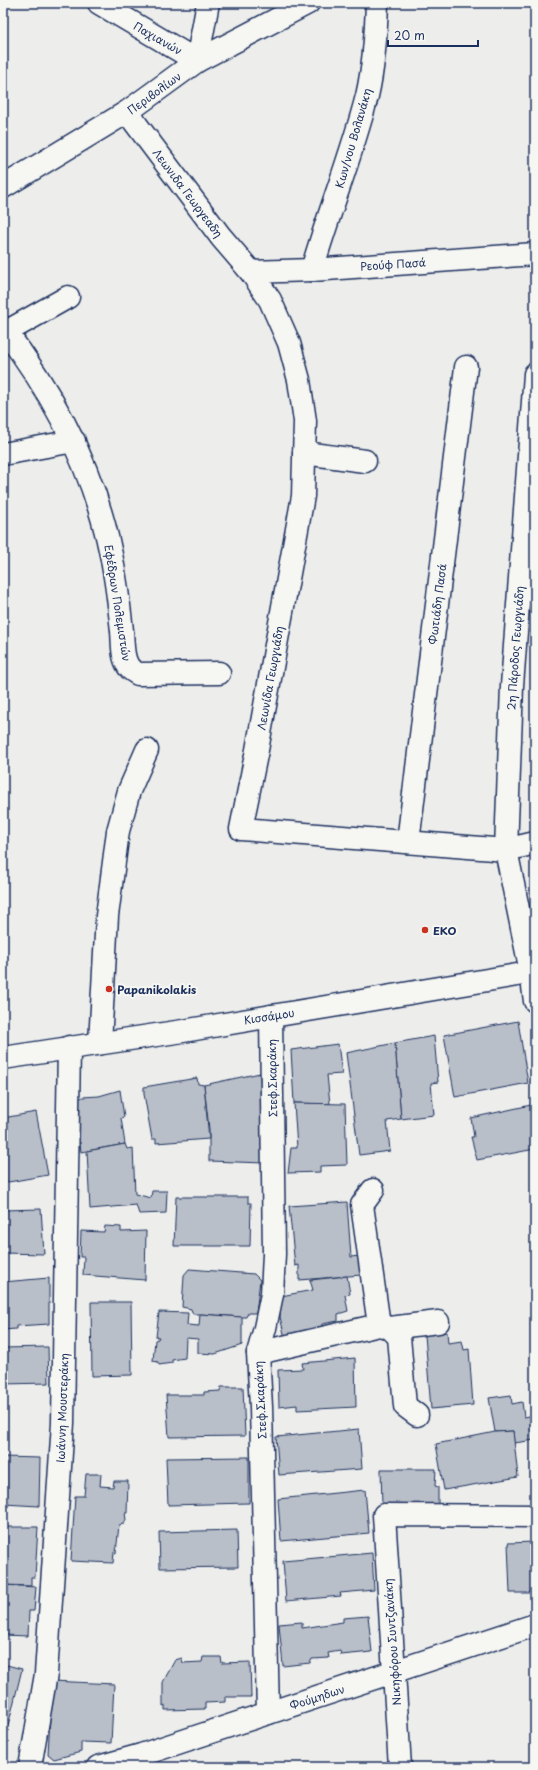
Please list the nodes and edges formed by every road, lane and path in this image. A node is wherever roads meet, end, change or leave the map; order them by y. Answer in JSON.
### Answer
{"nodes":[{"id":1,"x":99,"y":3,"type":"edge"},
{"id":2,"x":208,"y":3,"type":"edge"},
{"id":3,"x":308,"y":3,"type":"edge"},
{"id":4,"x":378,"y":3,"type":"edge"},
{"id":5,"x":198,"y":61,"type":"junction"},
{"id":6,"x":128,"y":112,"type":"junction"},
{"id":7,"x":3,"y":187,"type":"edge"},
{"id":8,"x":535,"y":254,"type":"edge"},
{"id":9,"x":312,"y":270,"type":"junction"},
{"id":10,"x":251,"y":272,"type":"junction"},
{"id":11,"x":68,"y":297,"type":"dead end"},
{"id":12,"x":5,"y":330,"type":"edge"},
{"id":13,"x":466,"y":366,"type":"dead end"},
{"id":14,"x":535,"y":374,"type":"edge"},
{"id":15,"x":74,"y":441,"type":"junction"},
{"id":16,"x":304,"y":453,"type":"junction"},
{"id":17,"x":3,"y":454,"type":"edge"},
{"id":18,"x":365,"y":461,"type":"dead end"},
{"id":19,"x":219,"y":672,"type":"dead end"},
{"id":20,"x":147,"y":750,"type":"dead end"},
{"id":21,"x":408,"y":842,"type":"junction"},
{"id":22,"x":535,"y":843,"type":"edge"},
{"id":23,"x":506,"y":850,"type":"junction"},
{"id":24,"x":533,"y":972,"type":"edge"},
{"id":25,"x":535,"y":1000,"type":"edge"},
{"id":26,"x":271,"y":1016,"type":"junction"},
{"id":27,"x":100,"y":1043,"type":"junction"},
{"id":28,"x":69,"y":1047,"type":"junction"},
{"id":29,"x":3,"y":1058,"type":"edge"},
{"id":30,"x":372,"y":1190,"type":"dead end"},
{"id":31,"x":438,"y":1322,"type":"dead end"},
{"id":32,"x":384,"y":1327,"type":"junction"},
{"id":33,"x":258,"y":1353,"type":"junction"},
{"id":34,"x":417,"y":1415,"type":"dead end"},
{"id":35,"x":535,"y":1516,"type":"edge"},
{"id":36,"x":535,"y":1625,"type":"edge"},
{"id":37,"x":394,"y":1671,"type":"junction"},
{"id":38,"x":268,"y":1713,"type":"junction"},
{"id":39,"x":141,"y":1761,"type":"edge"},
{"id":40,"x":30,"y":1767,"type":"edge"},
{"id":41,"x":98,"y":1767,"type":"edge"},
{"id":42,"x":400,"y":1767,"type":"edge"}],
"edges":[{"from":1,"to":5,"type":"street","name":"Παχιανών"},
{"from":2,"to":5,"type":"street"},
{"from":3,"to":5,"type":"street","name":"Περιβολίων"},
{"from":4,"to":9,"type":"street","name":"Κων/νου Βολανάκη"},
{"from":5,"to":6,"type":"street","name":"Περιβολίων"},
{"from":6,"to":7,"type":"street","name":"Περιβολίων"},
{"from":6,"to":10,"type":"street","name":"Λεωνιδα Γεωργεαδη"},
{"from":8,"to":9,"type":"street","name":"Ρεούφ Πασά"},
{"from":9,"to":10,"type":"street","name":"Ρεούφ Πασά"},
{"from":10,"to":16,"type":"street","name":"Λεωνίδα Γεωργιάδη"},
{"from":11,"to":12,"type":"street"},
{"from":12,"to":15,"type":"street","name":"Εφέδρων Πολεμιστών"},
{"from":13,"to":21,"type":"street","name":"Φωτιάδη Πασά"},
{"from":14,"to":23,"type":"street","name":"2η Πάροδος Γεωργιάδη"},
{"from":15,"to":17,"type":"street"},
{"from":15,"to":19,"type":"street","name":"Εφέδρων Πολεμιστών"},
{"from":16,"to":18,"type":"street"},
{"from":16,"to":21,"type":"street","name":"Λεωνίδα Γεωργιάδη"},
{"from":20,"to":27,"type":"street"},
{"from":21,"to":23,"type":"street","name":"Λεωνίδα Γεωργιάδη"},
{"from":22,"to":23,"type":"street","name":"Λεωνίδα Γεωργιάδη"},
{"from":23,"to":24,"type":"street"},
{"from":24,"to":25,"type":"street"},
{"from":24,"to":26,"type":"street","name":"Κισσάμου"},
{"from":26,"to":27,"type":"street","name":"Κισσάμου"},
{"from":26,"to":33,"type":"street","name":"Στεφ.Σκαράκη"},
{"from":27,"to":28,"type":"street","name":"Κισσάμου"},
{"from":28,"to":29,"type":"street","name":"Κισσάμου"},
{"from":28,"to":40,"type":"street","name":"Ιωάννη Μουστεράκη"},
{"from":30,"to":32,"type":"street"},
{"from":31,"to":32,"type":"street"},
{"from":32,"to":33,"type":"street"},
{"from":32,"to":34,"type":"street"},
{"from":33,"to":38,"type":"street","name":"Στεφ.Σκαράκη"},
{"from":35,"to":37,"type":"street","name":"Νικηφόρου Συντζανάκη"},
{"from":36,"to":37,"type":"street","name":"Φούμηδων"},
{"from":37,"to":38,"type":"street","name":"Φούμηδων"},
{"from":37,"to":42,"type":"street","name":"Νικηφόρου Συντζανάκη"},
{"from":38,"to":39,"type":"street","name":"Φούμηδων"},
{"from":39,"to":41,"type":"street","name":"Φούμηδων"}]}
